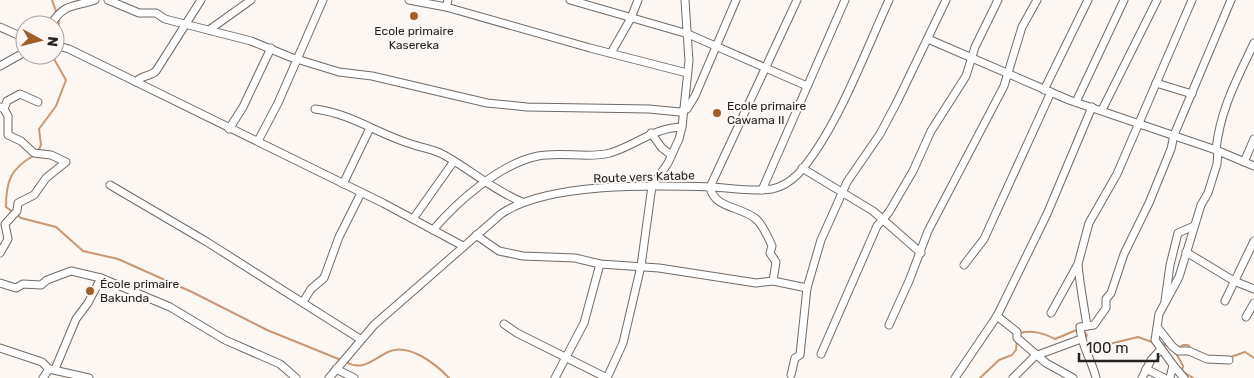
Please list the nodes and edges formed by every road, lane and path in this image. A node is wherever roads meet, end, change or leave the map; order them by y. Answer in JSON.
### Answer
{"nodes":[{"id":1,"x":95,"y":0,"type":"edge"},
{"id":2,"x":108,"y":0,"type":"edge"},
{"id":3,"x":201,"y":0,"type":"edge"},
{"id":4,"x":251,"y":0,"type":"edge"},
{"id":5,"x":323,"y":0,"type":"edge"},
{"id":6,"x":410,"y":0,"type":"edge"},
{"id":7,"x":570,"y":0,"type":"edge"},
{"id":8,"x":638,"y":0,"type":"edge"},
{"id":9,"x":686,"y":0,"type":"edge"},
{"id":10,"x":736,"y":0,"type":"edge"},
{"id":11,"x":797,"y":0,"type":"edge"},
{"id":12,"x":846,"y":0,"type":"edge"},
{"id":13,"x":889,"y":0,"type":"edge"},
{"id":14,"x":946,"y":0,"type":"edge"},
{"id":15,"x":998,"y":0,"type":"edge"},
{"id":16,"x":1037,"y":0,"type":"edge"},
{"id":17,"x":1088,"y":0,"type":"edge"},
{"id":18,"x":1124,"y":0,"type":"edge"},
{"id":19,"x":1157,"y":0,"type":"edge"},
{"id":20,"x":1192,"y":0,"type":"edge"},
{"id":21,"x":1231,"y":0,"type":"edge"},
{"id":22,"x":447,"y":4,"type":"edge"},
{"id":23,"x":58,"y":15,"type":"edge"},
{"id":24,"x":631,"y":18,"type":"junction"},
{"id":25,"x":186,"y":24,"type":"junction"},
{"id":26,"x":0,"y":27,"type":"edge"},
{"id":27,"x":209,"y":30,"type":"junction"},
{"id":28,"x":15,"y":34,"type":"edge"},
{"id":29,"x":688,"y":34,"type":"junction"},
{"id":30,"x":928,"y":39,"type":"junction"},
{"id":31,"x":1254,"y":43,"type":"edge"},
{"id":32,"x":716,"y":46,"type":"junction"},
{"id":33,"x":65,"y":48,"type":"edge"},
{"id":34,"x":271,"y":48,"type":"junction"},
{"id":35,"x":611,"y":53,"type":"junction"},
{"id":36,"x":15,"y":58,"type":"edge"},
{"id":37,"x":296,"y":59,"type":"junction"},
{"id":38,"x":970,"y":59,"type":"junction"},
{"id":39,"x":0,"y":66,"type":"edge"},
{"id":40,"x":766,"y":67,"type":"junction"},
{"id":41,"x":687,"y":73,"type":"junction"},
{"id":42,"x":1008,"y":75,"type":"junction"},
{"id":43,"x":136,"y":82,"type":"junction"},
{"id":44,"x":1156,"y":83,"type":"junction"},
{"id":45,"x":807,"y":86,"type":"junction"},
{"id":46,"x":1048,"y":91,"type":"junction"},
{"id":47,"x":1192,"y":94,"type":"junction"},
{"id":48,"x":38,"y":102,"type":"dead end"},
{"id":49,"x":1076,"y":102,"type":"junction"},
{"id":50,"x":1092,"y":107,"type":"junction"},
{"id":51,"x":2,"y":108,"type":"edge"},
{"id":52,"x":315,"y":109,"type":"dead end"},
{"id":53,"x":1102,"y":110,"type":"junction"},
{"id":54,"x":684,"y":112,"type":"junction"},
{"id":55,"x":1140,"y":123,"type":"junction"},
{"id":56,"x":682,"y":127,"type":"junction"},
{"id":57,"x":370,"y":128,"type":"junction"},
{"id":58,"x":229,"y":129,"type":"junction"},
{"id":59,"x":651,"y":133,"type":"junction"},
{"id":60,"x":1174,"y":135,"type":"junction"},
{"id":61,"x":1254,"y":139,"type":"edge"},
{"id":62,"x":258,"y":141,"type":"junction"},
{"id":63,"x":1217,"y":150,"type":"junction"},
{"id":64,"x":671,"y":155,"type":"junction"},
{"id":65,"x":454,"y":161,"type":"junction"},
{"id":66,"x":1244,"y":162,"type":"junction"},
{"id":67,"x":1254,"y":166,"type":"edge"},
{"id":68,"x":802,"y":168,"type":"junction"},
{"id":69,"x":485,"y":182,"type":"junction"},
{"id":70,"x":343,"y":184,"type":"junction"},
{"id":71,"x":110,"y":185,"type":"dead end"},
{"id":72,"x":652,"y":186,"type":"junction"},
{"id":73,"x":710,"y":187,"type":"junction"},
{"id":74,"x":762,"y":190,"type":"junction"},
{"id":75,"x":361,"y":192,"type":"junction"},
{"id":76,"x":844,"y":193,"type":"junction"},
{"id":77,"x":522,"y":202,"type":"junction"},
{"id":78,"x":413,"y":219,"type":"junction"},
{"id":79,"x":882,"y":219,"type":"junction"},
{"id":80,"x":2,"y":223,"type":"edge"},
{"id":81,"x":1194,"y":226,"type":"junction"},
{"id":82,"x":432,"y":230,"type":"junction"},
{"id":83,"x":476,"y":235,"type":"junction"},
{"id":84,"x":1254,"y":241,"type":"edge"},
{"id":85,"x":463,"y":246,"type":"junction"},
{"id":86,"x":1186,"y":252,"type":"junction"},
{"id":87,"x":920,"y":253,"type":"junction"},
{"id":88,"x":0,"y":254,"type":"edge"},
{"id":89,"x":600,"y":264,"type":"junction"},
{"id":90,"x":1078,"y":264,"type":"junction"},
{"id":91,"x":964,"y":265,"type":"dead end"},
{"id":92,"x":641,"y":266,"type":"junction"},
{"id":93,"x":101,"y":278,"type":"junction"},
{"id":94,"x":773,"y":281,"type":"junction"},
{"id":95,"x":1234,"y":281,"type":"junction"},
{"id":96,"x":0,"y":283,"type":"edge"},
{"id":97,"x":807,"y":288,"type":"junction"},
{"id":98,"x":1254,"y":290,"type":"edge"},
{"id":99,"x":1166,"y":301,"type":"junction"},
{"id":100,"x":1225,"y":301,"type":"dead end"},
{"id":101,"x":303,"y":302,"type":"junction"},
{"id":102,"x":1254,"y":303,"type":"edge"},
{"id":103,"x":1051,"y":313,"type":"dead end"},
{"id":104,"x":996,"y":316,"type":"junction"},
{"id":105,"x":1246,"y":317,"type":"dead end"},
{"id":106,"x":504,"y":324,"type":"dead end"},
{"id":107,"x":889,"y":325,"type":"dead end"},
{"id":108,"x":1088,"y":326,"type":"junction"},
{"id":109,"x":1158,"y":328,"type":"junction"},
{"id":110,"x":360,"y":339,"type":"junction"},
{"id":111,"x":1081,"y":339,"type":"junction"},
{"id":112,"x":0,"y":348,"type":"edge"},
{"id":113,"x":1161,"y":349,"type":"junction"},
{"id":114,"x":821,"y":354,"type":"dead end"},
{"id":115,"x":1037,"y":355,"type":"junction"},
{"id":116,"x":564,"y":358,"type":"junction"},
{"id":117,"x":1229,"y":360,"type":"dead end"},
{"id":118,"x":1172,"y":365,"type":"junction"},
{"id":119,"x":338,"y":367,"type":"junction"},
{"id":120,"x":52,"y":369,"type":"junction"},
{"id":121,"x":1146,"y":369,"type":"junction"},
{"id":122,"x":790,"y":376,"type":"dead end"},
{"id":123,"x":43,"y":378,"type":"edge"},
{"id":124,"x":89,"y":378,"type":"edge"},
{"id":125,"x":296,"y":378,"type":"edge"},
{"id":126,"x":329,"y":378,"type":"edge"},
{"id":127,"x":354,"y":378,"type":"edge"},
{"id":128,"x":555,"y":378,"type":"edge"},
{"id":129,"x":955,"y":378,"type":"edge"},
{"id":130,"x":1013,"y":378,"type":"edge"},
{"id":131,"x":1073,"y":378,"type":"edge"},
{"id":132,"x":1096,"y":378,"type":"edge"},
{"id":133,"x":1142,"y":378,"type":"edge"},
{"id":134,"x":1164,"y":378,"type":"edge"},
{"id":135,"x":1170,"y":378,"type":"edge"},
{"id":136,"x":1184,"y":378,"type":"edge"}],
"edges":[{"from":1,"to":23,"type":"street"},
{"from":2,"to":25,"type":"street"},
{"from":3,"to":25,"type":"street"},
{"from":4,"to":27,"type":"street"},
{"from":5,"to":37,"type":"street"},
{"from":6,"to":22,"type":"street"},
{"from":7,"to":24,"type":"street"},
{"from":8,"to":24,"type":"street"},
{"from":9,"to":29,"type":"street"},
{"from":10,"to":32,"type":"street"},
{"from":11,"to":40,"type":"street"},
{"from":12,"to":45,"type":"street"},
{"from":13,"to":68,"type":"street","name":"Route vers Katabe"},
{"from":14,"to":30,"type":"street"},
{"from":15,"to":38,"type":"street"},
{"from":16,"to":42,"type":"street"},
{"from":17,"to":46,"type":"street"},
{"from":18,"to":49,"type":"street"},
{"from":19,"to":53,"type":"street"},
{"from":20,"to":44,"type":"street"},
{"from":21,"to":47,"type":"street"},
{"from":22,"to":35,"type":"street"},
{"from":24,"to":29,"type":"street"},
{"from":24,"to":35,"type":"street"},
{"from":25,"to":27,"type":"street"},
{"from":25,"to":43,"type":"street"},
{"from":26,"to":28,"type":"street"},
{"from":27,"to":34,"type":"street"},
{"from":29,"to":32,"type":"street"},
{"from":29,"to":41,"type":"street"},
{"from":30,"to":38,"type":"street"},
{"from":30,"to":76,"type":"street"},
{"from":31,"to":63,"type":"street"},
{"from":32,"to":40,"type":"street"},
{"from":32,"to":54,"type":"street"},
{"from":33,"to":43,"type":"street"},
{"from":34,"to":37,"type":"street"},
{"from":34,"to":58,"type":"street"},
{"from":35,"to":41,"type":"street"},
{"from":36,"to":39,"type":"street"},
{"from":37,"to":54,"type":"street"},
{"from":37,"to":62,"type":"street"},
{"from":38,"to":42,"type":"street"},
{"from":38,"to":79,"type":"street"},
{"from":40,"to":45,"type":"street"},
{"from":40,"to":73,"type":"street"},
{"from":41,"to":54,"type":"street"},
{"from":42,"to":46,"type":"street"},
{"from":42,"to":87,"type":"street"},
{"from":43,"to":58,"type":"street"},
{"from":44,"to":47,"type":"street"},
{"from":44,"to":55,"type":"street"},
{"from":45,"to":74,"type":"street"},
{"from":46,"to":49,"type":"street"},
{"from":46,"to":91,"type":"street"},
{"from":47,"to":60,"type":"street"},
{"from":48,"to":51,"type":"street"},
{"from":49,"to":50,"type":"street"},
{"from":50,"to":53,"type":"street"},
{"from":50,"to":104,"type":"street"},
{"from":51,"to":80,"type":"street"},
{"from":52,"to":57,"type":"street"},
{"from":53,"to":55,"type":"street"},
{"from":54,"to":56,"type":"street"},
{"from":55,"to":60,"type":"street"},
{"from":55,"to":90,"type":"street"},
{"from":56,"to":59,"type":"street"},
{"from":56,"to":64,"type":"street"},
{"from":57,"to":65,"type":"street"},
{"from":57,"to":70,"type":"street"},
{"from":58,"to":62,"type":"street"},
{"from":59,"to":64,"type":"street"},
{"from":59,"to":69,"type":"street"},
{"from":60,"to":63,"type":"street"},
{"from":60,"to":108,"type":"street"},
{"from":61,"to":66,"type":"street"},
{"from":62,"to":70,"type":"street"},
{"from":63,"to":66,"type":"street"},
{"from":63,"to":81,"type":"street"},
{"from":64,"to":72,"type":"street"},
{"from":65,"to":69,"type":"street"},
{"from":65,"to":78,"type":"street"},
{"from":66,"to":67,"type":"street"},
{"from":68,"to":74,"type":"street","name":"Route vers Katabe"},
{"from":68,"to":76,"type":"street"},
{"from":69,"to":77,"type":"street"},
{"from":69,"to":82,"type":"street"},
{"from":70,"to":75,"type":"street"},
{"from":71,"to":101,"type":"street"},
{"from":72,"to":73,"type":"street","name":"Route vers Katabe"},
{"from":72,"to":77,"type":"street","name":"Route vers Katabe"},
{"from":72,"to":92,"type":"street"},
{"from":73,"to":74,"type":"street","name":"Route vers Katabe"},
{"from":73,"to":94,"type":"street"},
{"from":75,"to":78,"type":"street"},
{"from":75,"to":101,"type":"street"},
{"from":76,"to":79,"type":"street"},
{"from":76,"to":97,"type":"street"},
{"from":77,"to":83,"type":"street","name":"Route vers Katabe"},
{"from":78,"to":82,"type":"street"},
{"from":79,"to":87,"type":"street"},
{"from":79,"to":114,"type":"street"},
{"from":80,"to":88,"type":"street"},
{"from":81,"to":86,"type":"street"},
{"from":81,"to":99,"type":"street"},
{"from":82,"to":85,"type":"street"},
{"from":83,"to":85,"type":"street","name":"Route vers Katabe"},
{"from":83,"to":89,"type":"street"},
{"from":84,"to":95,"type":"street"},
{"from":85,"to":110,"type":"street","name":"Route vers Katabe"},
{"from":86,"to":95,"type":"street"},
{"from":86,"to":99,"type":"street"},
{"from":87,"to":107,"type":"street"},
{"from":89,"to":92,"type":"street"},
{"from":89,"to":116,"type":"street"},
{"from":90,"to":103,"type":"street"},
{"from":90,"to":108,"type":"street"},
{"from":92,"to":94,"type":"street"},
{"from":92,"to":116,"type":"street"},
{"from":93,"to":96,"type":"street"},
{"from":93,"to":120,"type":"street"},
{"from":93,"to":125,"type":"street"},
{"from":94,"to":97,"type":"street"},
{"from":95,"to":98,"type":"street"},
{"from":95,"to":100,"type":"street"},
{"from":97,"to":122,"type":"street"},
{"from":99,"to":109,"type":"street"},
{"from":101,"to":110,"type":"street"},
{"from":102,"to":105,"type":"street"},
{"from":104,"to":115,"type":"street"},
{"from":104,"to":129,"type":"street"},
{"from":106,"to":116,"type":"street"},
{"from":108,"to":111,"type":"street"},
{"from":109,"to":113,"type":"street"},
{"from":109,"to":117,"type":"street"},
{"from":110,"to":119,"type":"street","name":"Route vers Katabe"},
{"from":111,"to":115,"type":"street"},
{"from":111,"to":132,"type":"street"},
{"from":112,"to":120,"type":"street"},
{"from":113,"to":118,"type":"street"},
{"from":113,"to":121,"type":"street"},
{"from":115,"to":130,"type":"street"},
{"from":115,"to":131,"type":"street"},
{"from":116,"to":128,"type":"street"},
{"from":118,"to":135,"type":"street"},
{"from":118,"to":136,"type":"street"},
{"from":119,"to":126,"type":"street","name":"Route vers Katabe"},
{"from":119,"to":127,"type":"street"},
{"from":120,"to":123,"type":"street"},
{"from":120,"to":124,"type":"street"},
{"from":121,"to":133,"type":"street"},
{"from":121,"to":134,"type":"street"}]}
